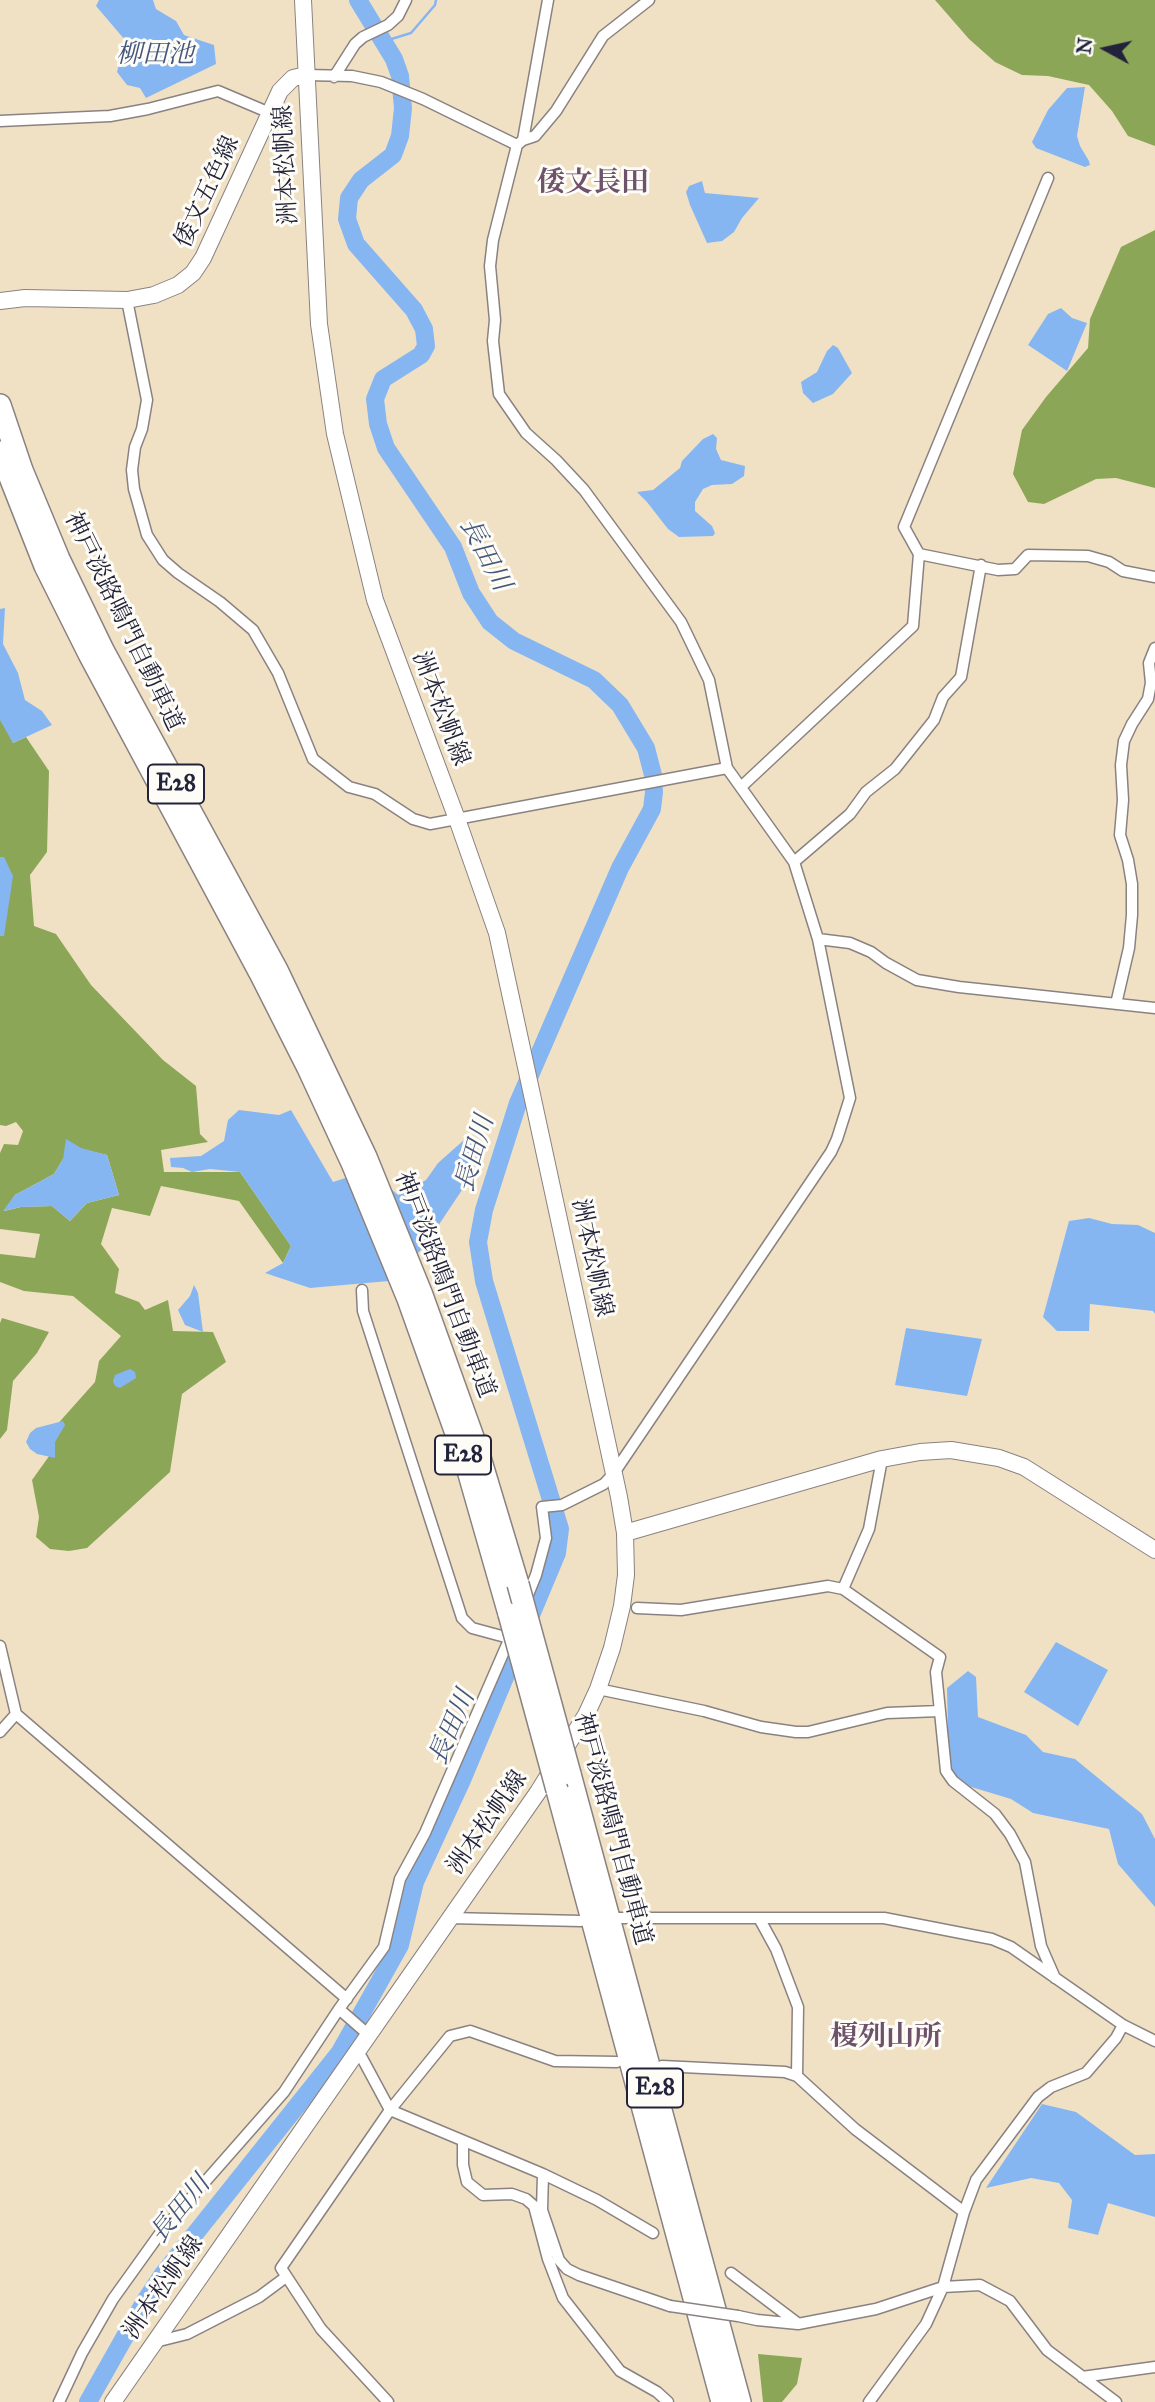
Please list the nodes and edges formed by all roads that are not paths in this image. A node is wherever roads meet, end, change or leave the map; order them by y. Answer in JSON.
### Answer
{"nodes":[{"id":1,"x":303,"y":0,"type":"edge"},
{"id":2,"x":406,"y":0,"type":"edge"},
{"id":3,"x":548,"y":0,"type":"edge"},
{"id":4,"x":649,"y":0,"type":"edge"},
{"id":5,"x":306,"y":75,"type":"junction"},
{"id":6,"x":334,"y":77,"type":"junction"},
{"id":7,"x":270,"y":113,"type":"junction"},
{"id":8,"x":0,"y":121,"type":"edge"},
{"id":9,"x":520,"y":142,"type":"junction"},
{"id":10,"x":1048,"y":178,"type":"dead end"},
{"id":11,"x":127,"y":300,"type":"junction"},
{"id":12,"x":0,"y":301,"type":"edge"},
{"id":13,"x":0,"y":405,"type":"edge"},
{"id":14,"x":0,"y":452,"type":"edge"},
{"id":15,"x":919,"y":554,"type":"junction"},
{"id":16,"x":981,"y":565,"type":"junction"},
{"id":17,"x":1155,"y":577,"type":"edge"},
{"id":18,"x":1155,"y":648,"type":"edge"},
{"id":19,"x":727,"y":768,"type":"junction"},
{"id":20,"x":741,"y":787,"type":"junction"},
{"id":21,"x":457,"y":819,"type":"junction"},
{"id":22,"x":794,"y":862,"type":"junction"},
{"id":23,"x":818,"y":939,"type":"junction"},
{"id":24,"x":1116,"y":1004,"type":"junction"},
{"id":25,"x":1155,"y":1008,"type":"edge"},
{"id":26,"x":359,"y":1160,"type":"junction"},
{"id":27,"x":362,"y":1290,"type":"dead end"},
{"id":28,"x":415,"y":1297,"type":"junction"},
{"id":29,"x":883,"y":1459,"type":"junction"},
{"id":30,"x":614,"y":1473,"type":"junction"},
{"id":31,"x":625,"y":1533,"type":"junction"},
{"id":32,"x":1154,"y":1547,"type":"edge"},
{"id":33,"x":843,"y":1589,"type":"junction"},
{"id":34,"x":637,"y":1608,"type":"dead end"},
{"id":35,"x":509,"y":1638,"type":"junction"},
{"id":36,"x":0,"y":1646,"type":"edge"},
{"id":37,"x":598,"y":1689,"type":"junction"},
{"id":38,"x":940,"y":1711,"type":"junction"},
{"id":39,"x":16,"y":1714,"type":"junction"},
{"id":40,"x":0,"y":1732,"type":"edge"},
{"id":41,"x":564,"y":1782,"type":"junction"},
{"id":42,"x":449,"y":1918,"type":"junction"},
{"id":43,"x":620,"y":1918,"type":"dead end"},
{"id":44,"x":759,"y":1919,"type":"junction"},
{"id":45,"x":581,"y":1921,"type":"dead end"},
{"id":46,"x":1055,"y":1978,"type":"junction"},
{"id":47,"x":347,"y":1999,"type":"junction"},
{"id":48,"x":339,"y":2009,"type":"junction"},
{"id":49,"x":1123,"y":2025,"type":"junction"},
{"id":50,"x":370,"y":2036,"type":"junction"},
{"id":51,"x":1155,"y":2041,"type":"edge"},
{"id":52,"x":358,"y":2054,"type":"junction"},
{"id":53,"x":617,"y":2062,"type":"dead end"},
{"id":54,"x":662,"y":2066,"type":"dead end"},
{"id":55,"x":797,"y":2076,"type":"junction"},
{"id":56,"x":390,"y":2110,"type":"junction"},
{"id":57,"x":463,"y":2142,"type":"junction"},
{"id":58,"x":543,"y":2174,"type":"junction"},
{"id":59,"x":964,"y":2212,"type":"junction"},
{"id":60,"x":653,"y":2233,"type":"dead end"},
{"id":61,"x":731,"y":2273,"type":"dead end"},
{"id":62,"x":286,"y":2277,"type":"junction"},
{"id":63,"x":943,"y":2287,"type":"junction"},
{"id":64,"x":798,"y":2324,"type":"junction"},
{"id":65,"x":153,"y":2343,"type":"junction"},
{"id":66,"x":1155,"y":2367,"type":"edge"},
{"id":67,"x":1082,"y":2377,"type":"junction"},
{"id":68,"x":59,"y":2402,"type":"edge"},
{"id":69,"x":113,"y":2402,"type":"edge"},
{"id":70,"x":388,"y":2402,"type":"edge"},
{"id":71,"x":668,"y":2402,"type":"edge"},
{"id":72,"x":722,"y":2402,"type":"edge"},
{"id":73,"x":740,"y":2402,"type":"edge"},
{"id":74,"x":869,"y":2402,"type":"edge"},
{"id":75,"x":1116,"y":2402,"type":"edge"}],
"edges":[{"from":1,"to":5,"type":"main road","name":"洲本松帆線"},
{"from":2,"to":6,"type":"street"},
{"from":3,"to":9,"type":"street"},
{"from":4,"to":9,"type":"street"},
{"from":5,"to":6,"type":"street"},
{"from":5,"to":7,"type":"main road","name":"倭文五色線"},
{"from":5,"to":21,"type":"main road","name":"洲本松帆線"},
{"from":6,"to":9,"type":"street"},
{"from":7,"to":8,"type":"street"},
{"from":7,"to":11,"type":"main road","name":"倭文五色線"},
{"from":9,"to":19,"type":"street"},
{"from":10,"to":15,"type":"street"},
{"from":11,"to":12,"type":"main road","name":"倭文五色線"},
{"from":11,"to":21,"type":"street"},
{"from":13,"to":26,"type":"highway","name":"神戸淡路鳴門自動車道","number":"E28"},
{"from":14,"to":26,"type":"highway","name":"神戸淡路鳴門自動車道","number":"E28"},
{"from":15,"to":16,"type":"street"},
{"from":15,"to":20,"type":"street"},
{"from":16,"to":17,"type":"street"},
{"from":16,"to":22,"type":"street"},
{"from":18,"to":24,"type":"street"},
{"from":19,"to":20,"type":"street"},
{"from":19,"to":21,"type":"street"},
{"from":20,"to":22,"type":"street"},
{"from":21,"to":30,"type":"main road","name":"洲本松帆線"},
{"from":22,"to":23,"type":"street"},
{"from":23,"to":24,"type":"street"},
{"from":23,"to":30,"type":"street"},
{"from":24,"to":25,"type":"street"},
{"from":26,"to":28,"type":"highway","name":"神戸淡路鳴門自動車道","number":"E28"},
{"from":27,"to":35,"type":"street"},
{"from":28,"to":41,"type":"highway","name":"神戸淡路鳴門自動車道","number":"E28","bridge":true},
{"from":28,"to":41,"type":"highway","name":"神戸淡路鳴門自動車道","number":"E28","bridge":true},
{"from":29,"to":31,"type":"main road"},
{"from":29,"to":32,"type":"main road"},
{"from":29,"to":33,"type":"street"},
{"from":30,"to":31,"type":"main road","name":"洲本松帆線"},
{"from":30,"to":35,"type":"street"},
{"from":31,"to":37,"type":"main road","name":"洲本松帆線"},
{"from":33,"to":34,"type":"street"},
{"from":33,"to":38,"type":"street"},
{"from":35,"to":47,"type":"street"},
{"from":36,"to":39,"type":"street"},
{"from":37,"to":38,"type":"street"},
{"from":37,"to":42,"type":"main road","name":"洲本松帆線"},
{"from":38,"to":46,"type":"street"},
{"from":39,"to":40,"type":"street"},
{"from":39,"to":47,"type":"street"},
{"from":41,"to":72,"type":"highway","name":"神戸淡路鳴門自動車道","number":"E28"},
{"from":41,"to":73,"type":"highway","name":"神戸淡路鳴門自動車道","number":"E28"},
{"from":42,"to":45,"type":"street"},
{"from":42,"to":50,"type":"main road","name":"洲本松帆線"},
{"from":43,"to":44,"type":"street"},
{"from":44,"to":46,"type":"street"},
{"from":44,"to":55,"type":"street"},
{"from":46,"to":49,"type":"street"},
{"from":47,"to":48,"type":"street"},
{"from":48,"to":50,"type":"street"},
{"from":48,"to":68,"type":"street"},
{"from":49,"to":51,"type":"street"},
{"from":49,"to":59,"type":"street"},
{"from":50,"to":52,"type":"main road","name":"洲本松帆線"},
{"from":52,"to":56,"type":"street"},
{"from":52,"to":65,"type":"main road","name":"洲本松帆線"},
{"from":53,"to":56,"type":"street"},
{"from":54,"to":55,"type":"street"},
{"from":55,"to":59,"type":"street"},
{"from":56,"to":57,"type":"street"},
{"from":56,"to":62,"type":"street"},
{"from":57,"to":58,"type":"street"},
{"from":57,"to":71,"type":"street"},
{"from":58,"to":60,"type":"street"},
{"from":58,"to":64,"type":"street","bridge":true},
{"from":59,"to":63,"type":"street"},
{"from":61,"to":64,"type":"street"},
{"from":62,"to":65,"type":"street"},
{"from":62,"to":70,"type":"street"},
{"from":63,"to":64,"type":"street"},
{"from":63,"to":67,"type":"street"},
{"from":63,"to":74,"type":"street"},
{"from":65,"to":69,"type":"main road","name":"洲本松帆線"},
{"from":66,"to":67,"type":"street"},
{"from":67,"to":75,"type":"street"}]}
